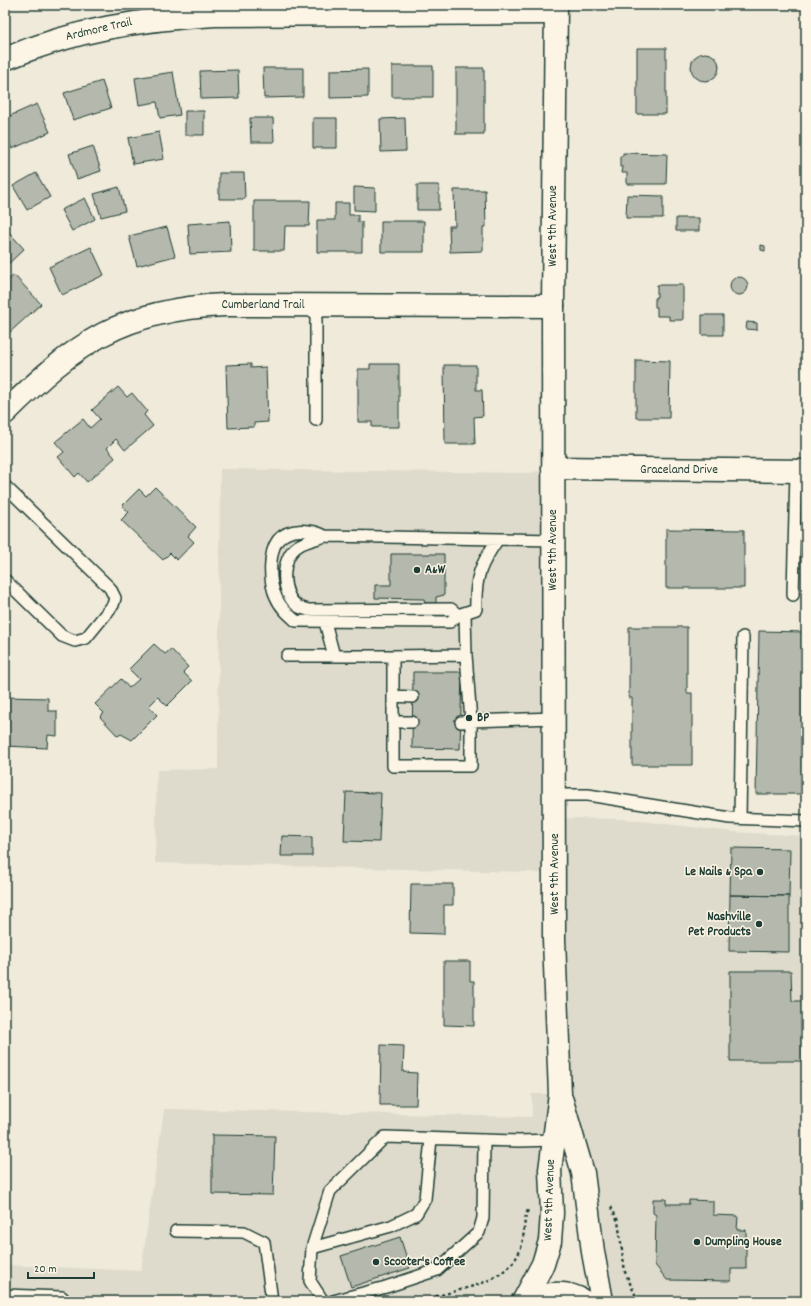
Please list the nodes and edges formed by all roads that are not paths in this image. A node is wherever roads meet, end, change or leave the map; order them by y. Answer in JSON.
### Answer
{"nodes":[{"id":1,"x":556,"y":9,"type":"edge"},
{"id":2,"x":5,"y":59,"type":"edge"},
{"id":3,"x":316,"y":305,"type":"junction"},
{"id":4,"x":553,"y":306,"type":"junction"},
{"id":5,"x":5,"y":412,"type":"edge"},
{"id":6,"x":316,"y":420,"type":"dead end"},
{"id":7,"x":553,"y":468,"type":"junction"},
{"id":8,"x":801,"y":471,"type":"edge"},
{"id":9,"x":5,"y":486,"type":"edge"},
{"id":10,"x":325,"y":536,"type":"junction"},
{"id":11,"x":498,"y":539,"type":"junction"},
{"id":12,"x":554,"y":540,"type":"junction"},
{"id":13,"x":5,"y":580,"type":"edge"},
{"id":14,"x":793,"y":594,"type":"dead end"},
{"id":15,"x":461,"y":615,"type":"junction"},
{"id":16,"x":325,"y":622,"type":"junction"},
{"id":17,"x":743,"y":637,"type":"dead end"},
{"id":18,"x":466,"y":655,"type":"junction"},
{"id":19,"x":287,"y":656,"type":"dead end"},
{"id":20,"x":334,"y":656,"type":"junction"},
{"id":21,"x":393,"y":656,"type":"junction"},
{"id":22,"x":393,"y":696,"type":"junction"},
{"id":23,"x":413,"y":697,"type":"dead end"},
{"id":24,"x":554,"y":718,"type":"junction"},
{"id":25,"x":393,"y":722,"type":"junction"},
{"id":26,"x":412,"y":722,"type":"dead end"},
{"id":27,"x":466,"y":722,"type":"junction"},
{"id":28,"x":555,"y":795,"type":"junction"},
{"id":29,"x":740,"y":818,"type":"junction"},
{"id":30,"x":806,"y":821,"type":"edge"},
{"id":31,"x":560,"y":1094,"type":"junction"},
{"id":32,"x":431,"y":1138,"type":"junction"},
{"id":33,"x":484,"y":1140,"type":"junction"},
{"id":34,"x":554,"y":1140,"type":"junction"},
{"id":35,"x":176,"y":1231,"type":"dead end"},
{"id":36,"x":312,"y":1248,"type":"junction"},
{"id":37,"x":5,"y":1295,"type":"edge"},
{"id":38,"x":65,"y":1301,"type":"edge"},
{"id":39,"x":272,"y":1301,"type":"edge"},
{"id":40,"x":324,"y":1301,"type":"edge"},
{"id":41,"x":334,"y":1301,"type":"edge"},
{"id":42,"x":523,"y":1301,"type":"edge"},
{"id":43,"x":583,"y":1301,"type":"edge"},
{"id":44,"x":602,"y":1301,"type":"edge"}],
"edges":[{"from":1,"to":2,"type":"main road","name":"Ardmore Trail"},
{"from":1,"to":4,"type":"main road","name":"West 9th Avenue"},
{"from":3,"to":4,"type":"main road","name":"Cumberland Trail"},
{"from":3,"to":5,"type":"main road","name":"Cumberland Trail"},
{"from":3,"to":6,"type":"lane"},
{"from":4,"to":7,"type":"main road","name":"West 9th Avenue"},
{"from":7,"to":8,"type":"main road","name":"Graceland Drive"},
{"from":7,"to":12,"type":"main road","name":"West 9th Avenue"},
{"from":8,"to":14,"type":"lane"},
{"from":9,"to":13,"type":"lane"},
{"from":10,"to":11,"type":"lane"},
{"from":10,"to":15,"type":"lane"},
{"from":10,"to":16,"type":"lane"},
{"from":11,"to":12,"type":"lane"},
{"from":11,"to":15,"type":"lane"},
{"from":12,"to":24,"type":"main road","name":"West 9th Avenue"},
{"from":15,"to":16,"type":"lane"},
{"from":15,"to":18,"type":"lane"},
{"from":16,"to":20,"type":"lane"},
{"from":17,"to":29,"type":"lane"},
{"from":18,"to":21,"type":"lane"},
{"from":18,"to":27,"type":"lane"},
{"from":19,"to":20,"type":"lane"},
{"from":20,"to":21,"type":"lane"},
{"from":21,"to":22,"type":"lane"},
{"from":22,"to":23,"type":"lane"},
{"from":22,"to":25,"type":"lane"},
{"from":24,"to":27,"type":"lane"},
{"from":24,"to":28,"type":"main road","name":"West 9th Avenue"},
{"from":25,"to":26,"type":"lane"},
{"from":25,"to":27,"type":"lane"},
{"from":28,"to":29,"type":"lane"},
{"from":28,"to":31,"type":"main road","name":"West 9th Avenue"},
{"from":29,"to":30,"type":"lane"},
{"from":31,"to":34,"type":"main road","name":"West 9th Avenue"},
{"from":31,"to":44,"type":"main road","name":"West 9th Avenue"},
{"from":32,"to":33,"type":"lane"},
{"from":32,"to":36,"type":"lane"},
{"from":32,"to":36,"type":"lane"},
{"from":33,"to":34,"type":"lane"},
{"from":33,"to":41,"type":"lane"},
{"from":34,"to":42,"type":"main road","name":"West 9th Avenue"},
{"from":35,"to":39,"type":"lane"},
{"from":36,"to":40,"type":"lane"},
{"from":37,"to":38,"type":"lane"},
{"from":42,"to":43,"type":"main road"}]}
